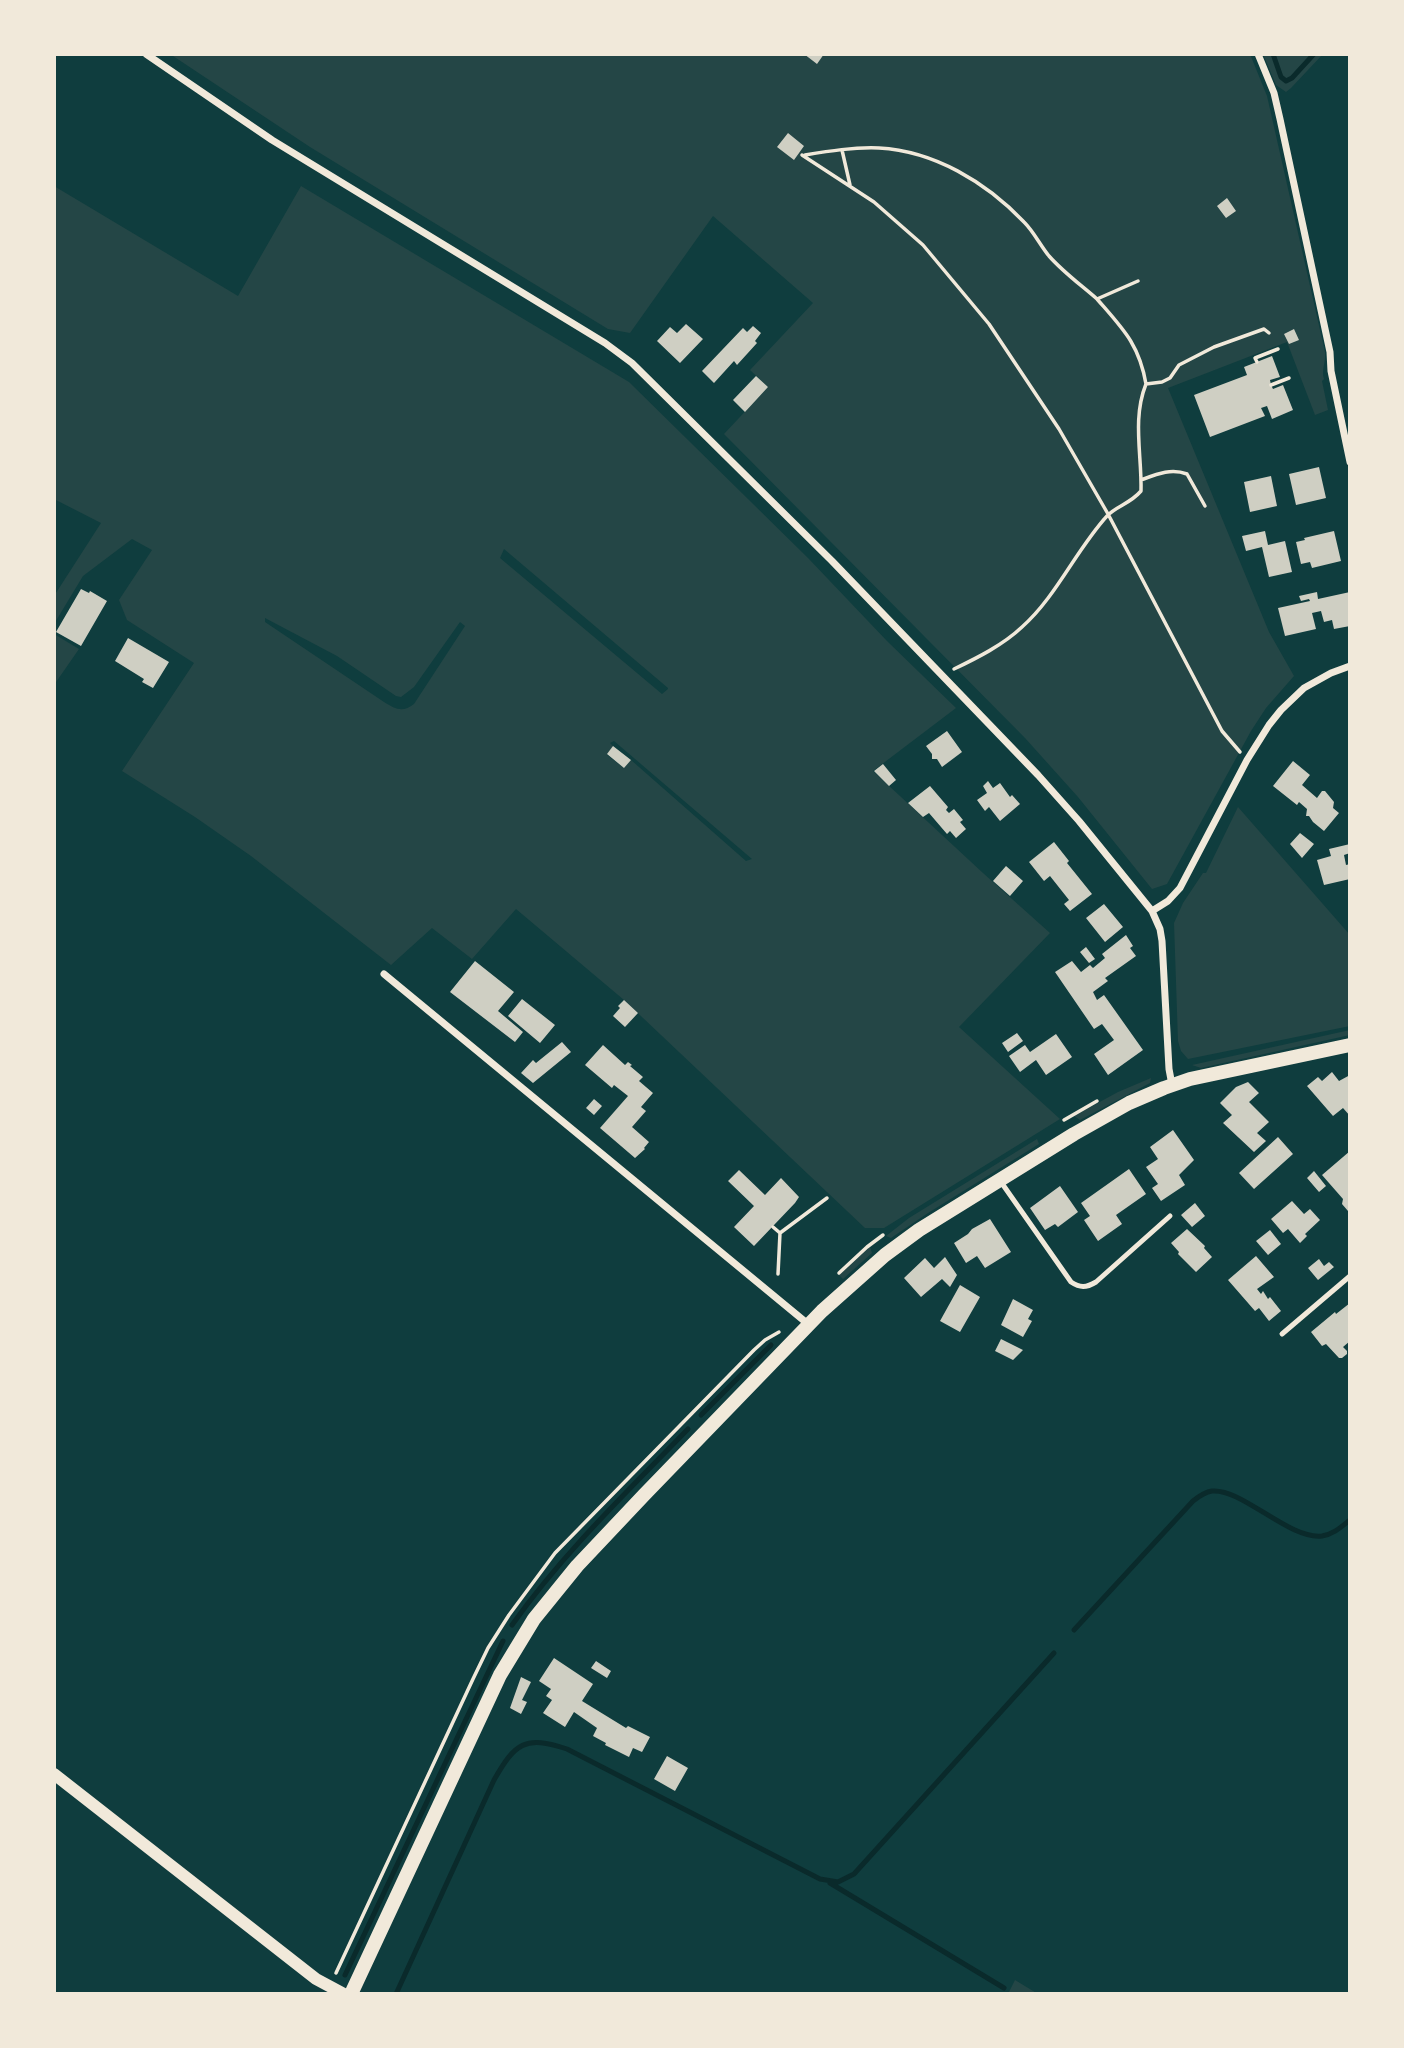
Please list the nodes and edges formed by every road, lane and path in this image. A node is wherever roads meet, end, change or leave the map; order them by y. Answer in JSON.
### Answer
{"nodes":[{"id":1,"x":146,"y":54,"type":"edge"},
{"id":2,"x":1258,"y":54,"type":"edge"},
{"id":3,"x":842,"y":150,"type":"junction"},
{"id":4,"x":850,"y":186,"type":"junction"},
{"id":5,"x":1138,"y":281,"type":"dead end"},
{"id":6,"x":1097,"y":299,"type":"junction"},
{"id":7,"x":1269,"y":333,"type":"dead end"},
{"id":8,"x":1278,"y":349,"type":"dead end"},
{"id":9,"x":1257,"y":362,"type":"dead end"},
{"id":10,"x":1289,"y":378,"type":"dead end"},
{"id":11,"x":1146,"y":384,"type":"junction"},
{"id":12,"x":1271,"y":385,"type":"dead end"},
{"id":13,"x":1350,"y":462,"type":"edge"},
{"id":14,"x":1141,"y":480,"type":"junction"},
{"id":15,"x":1205,"y":506,"type":"dead end"},
{"id":16,"x":1108,"y":514,"type":"junction"},
{"id":17,"x":1350,"y":666,"type":"edge"},
{"id":18,"x":943,"y":675,"type":"junction"},
{"id":19,"x":1247,"y":760,"type":"junction"},
{"id":20,"x":1152,"y":911,"type":"junction"},
{"id":21,"x":384,"y":974,"type":"dead end"},
{"id":22,"x":1350,"y":1045,"type":"edge"},
{"id":23,"x":1172,"y":1085,"type":"junction"},
{"id":24,"x":999,"y":1180,"type":"junction"},
{"id":25,"x":827,"y":1198,"type":"dead end"},
{"id":26,"x":1170,"y":1216,"type":"dead end"},
{"id":27,"x":773,"y":1227,"type":"dead end"},
{"id":28,"x":780,"y":1233,"type":"junction"},
{"id":29,"x":778,"y":1274,"type":"dead end"},
{"id":30,"x":1350,"y":1276,"type":"edge"},
{"id":31,"x":808,"y":1324,"type":"junction"},
{"id":32,"x":1282,"y":1334,"type":"dead end"},
{"id":33,"x":54,"y":1774,"type":"edge"},
{"id":34,"x":344,"y":1994,"type":"edge"},
{"id":35,"x":351,"y":1994,"type":"edge"}],
"edges":[{"from":1,"to":18,"type":"street"},
{"from":2,"to":13,"type":"street"},
{"from":3,"to":4,"type":"path"},
{"from":3,"to":4,"type":"path"},
{"from":3,"to":6,"type":"path"},
{"from":4,"to":16,"type":"path"},
{"from":5,"to":6,"type":"path"},
{"from":6,"to":11,"type":"path"},
{"from":7,"to":11,"type":"path"},
{"from":8,"to":9,"type":"path"},
{"from":10,"to":12,"type":"path"},
{"from":11,"to":14,"type":"path"},
{"from":14,"to":15,"type":"path"},
{"from":14,"to":16,"type":"path"},
{"from":16,"to":18,"type":"path"},
{"from":16,"to":19,"type":"path"},
{"from":17,"to":19,"type":"street"},
{"from":18,"to":20,"type":"street"},
{"from":19,"to":20,"type":"street"},
{"from":20,"to":23,"type":"street"},
{"from":21,"to":31,"type":"street"},
{"from":22,"to":23,"type":"main road"},
{"from":23,"to":24,"type":"main road"},
{"from":24,"to":26,"type":"lane"},
{"from":24,"to":31,"type":"main road"},
{"from":25,"to":28,"type":"path"},
{"from":27,"to":28,"type":"path"},
{"from":28,"to":29,"type":"path"},
{"from":30,"to":32,"type":"lane"},
{"from":31,"to":35,"type":"main road"},
{"from":33,"to":34,"type":"street"}]}
